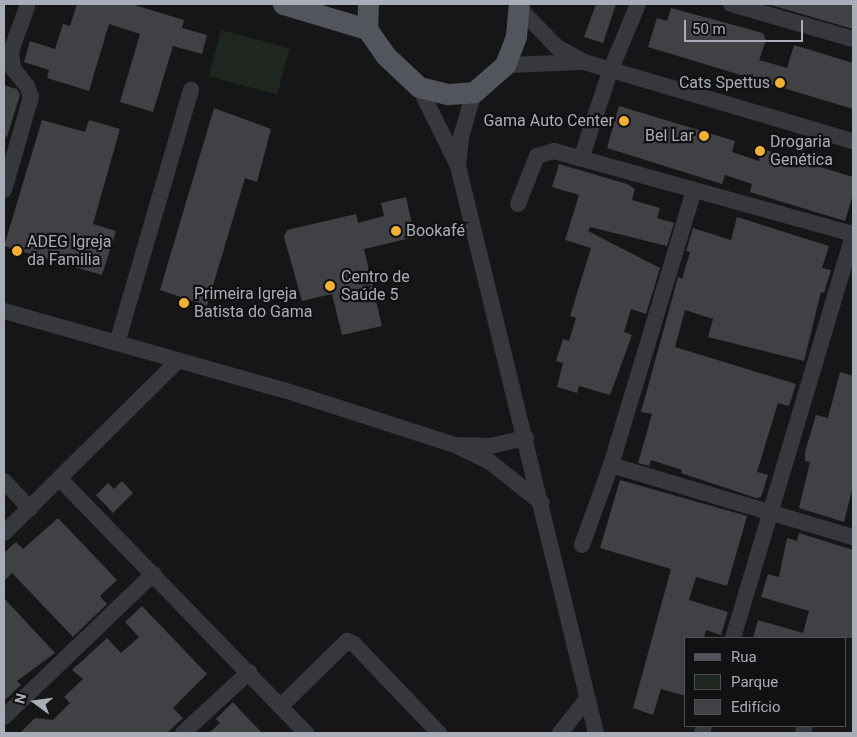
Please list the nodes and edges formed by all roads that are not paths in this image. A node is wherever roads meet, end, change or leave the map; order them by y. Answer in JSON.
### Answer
{"nodes":[{"id":1,"x":283,"y":4,"type":"edge"},
{"id":2,"x":368,"y":4,"type":"edge"},
{"id":3,"x":638,"y":4,"type":"edge"},
{"id":4,"x":730,"y":4,"type":"edge"},
{"id":5,"x":752,"y":6,"type":"edge"},
{"id":6,"x":27,"y":7,"type":"dead end"},
{"id":7,"x":521,"y":8,"type":"edge"},
{"id":8,"x":367,"y":29,"type":"junction"},
{"id":9,"x":853,"y":39,"type":"edge"},
{"id":10,"x":584,"y":62,"type":"junction"},
{"id":11,"x":504,"y":65,"type":"junction"},
{"id":12,"x":611,"y":69,"type":"junction"},
{"id":13,"x":419,"y":87,"type":"junction"},
{"id":14,"x":191,"y":90,"type":"dead end"},
{"id":15,"x":474,"y":92,"type":"junction"},
{"id":16,"x":853,"y":142,"type":"edge"},
{"id":17,"x":581,"y":159,"type":"junction"},
{"id":18,"x":458,"y":166,"type":"junction"},
{"id":19,"x":4,"y":190,"type":"edge"},
{"id":20,"x":694,"y":190,"type":"junction"},
{"id":21,"x":518,"y":204,"type":"dead end"},
{"id":22,"x":853,"y":235,"type":"edge"},
{"id":23,"x":4,"y":311,"type":"edge"},
{"id":24,"x":117,"y":343,"type":"junction"},
{"id":25,"x":178,"y":361,"type":"junction"},
{"id":26,"x":526,"y":438,"type":"junction"},
{"id":27,"x":455,"y":445,"type":"junction"},
{"id":28,"x":611,"y":465,"type":"junction"},
{"id":29,"x":60,"y":478,"type":"junction"},
{"id":30,"x":4,"y":481,"type":"edge"},
{"id":31,"x":542,"y":503,"type":"junction"},
{"id":32,"x":30,"y":509,"type":"junction"},
{"id":33,"x":770,"y":513,"type":"junction"},
{"id":34,"x":4,"y":533,"type":"edge"},
{"id":35,"x":853,"y":537,"type":"edge"},
{"id":36,"x":582,"y":545,"type":"dead end"},
{"id":37,"x":153,"y":574,"type":"junction"},
{"id":38,"x":732,"y":637,"type":"edge"},
{"id":39,"x":249,"y":672,"type":"junction"},
{"id":40,"x":587,"y":699,"type":"junction"},
{"id":41,"x":281,"y":706,"type":"junction"},
{"id":42,"x":4,"y":717,"type":"edge"},
{"id":43,"x":183,"y":733,"type":"edge"},
{"id":44,"x":306,"y":733,"type":"edge"},
{"id":45,"x":439,"y":733,"type":"edge"},
{"id":46,"x":560,"y":733,"type":"edge"},
{"id":47,"x":596,"y":733,"type":"edge"}],
"edges":[{"from":1,"to":8,"type":"main road"},
{"from":2,"to":8,"type":"main road"},
{"from":3,"to":12,"type":"street"},
{"from":4,"to":5,"type":"street"},
{"from":5,"to":9,"type":"street"},
{"from":6,"to":19,"type":"street"},
{"from":7,"to":10,"type":"street"},
{"from":7,"to":11,"type":"main road"},
{"from":8,"to":13,"type":"main road"},
{"from":10,"to":11,"type":"street"},
{"from":10,"to":12,"type":"street"},
{"from":11,"to":15,"type":"main road"},
{"from":12,"to":16,"type":"street"},
{"from":12,"to":17,"type":"street"},
{"from":13,"to":15,"type":"main road"},
{"from":13,"to":18,"type":"street"},
{"from":14,"to":24,"type":"street"},
{"from":15,"to":18,"type":"street"},
{"from":17,"to":20,"type":"street"},
{"from":17,"to":21,"type":"street"},
{"from":18,"to":26,"type":"street"},
{"from":20,"to":22,"type":"street"},
{"from":20,"to":28,"type":"street"},
{"from":22,"to":33,"type":"street"},
{"from":23,"to":24,"type":"street"},
{"from":24,"to":25,"type":"street"},
{"from":25,"to":27,"type":"street"},
{"from":25,"to":29,"type":"street"},
{"from":26,"to":27,"type":"street"},
{"from":26,"to":31,"type":"street"},
{"from":27,"to":31,"type":"street"},
{"from":28,"to":33,"type":"street"},
{"from":28,"to":36,"type":"street"},
{"from":29,"to":32,"type":"street"},
{"from":29,"to":37,"type":"street"},
{"from":30,"to":32,"type":"street"},
{"from":31,"to":40,"type":"street"},
{"from":32,"to":34,"type":"street"},
{"from":33,"to":35,"type":"street"},
{"from":33,"to":38,"type":"street"},
{"from":37,"to":39,"type":"street"},
{"from":37,"to":42,"type":"street"},
{"from":39,"to":41,"type":"street"},
{"from":39,"to":43,"type":"street"},
{"from":40,"to":46,"type":"street"},
{"from":40,"to":47,"type":"street"},
{"from":41,"to":44,"type":"street"},
{"from":41,"to":45,"type":"street"}]}
